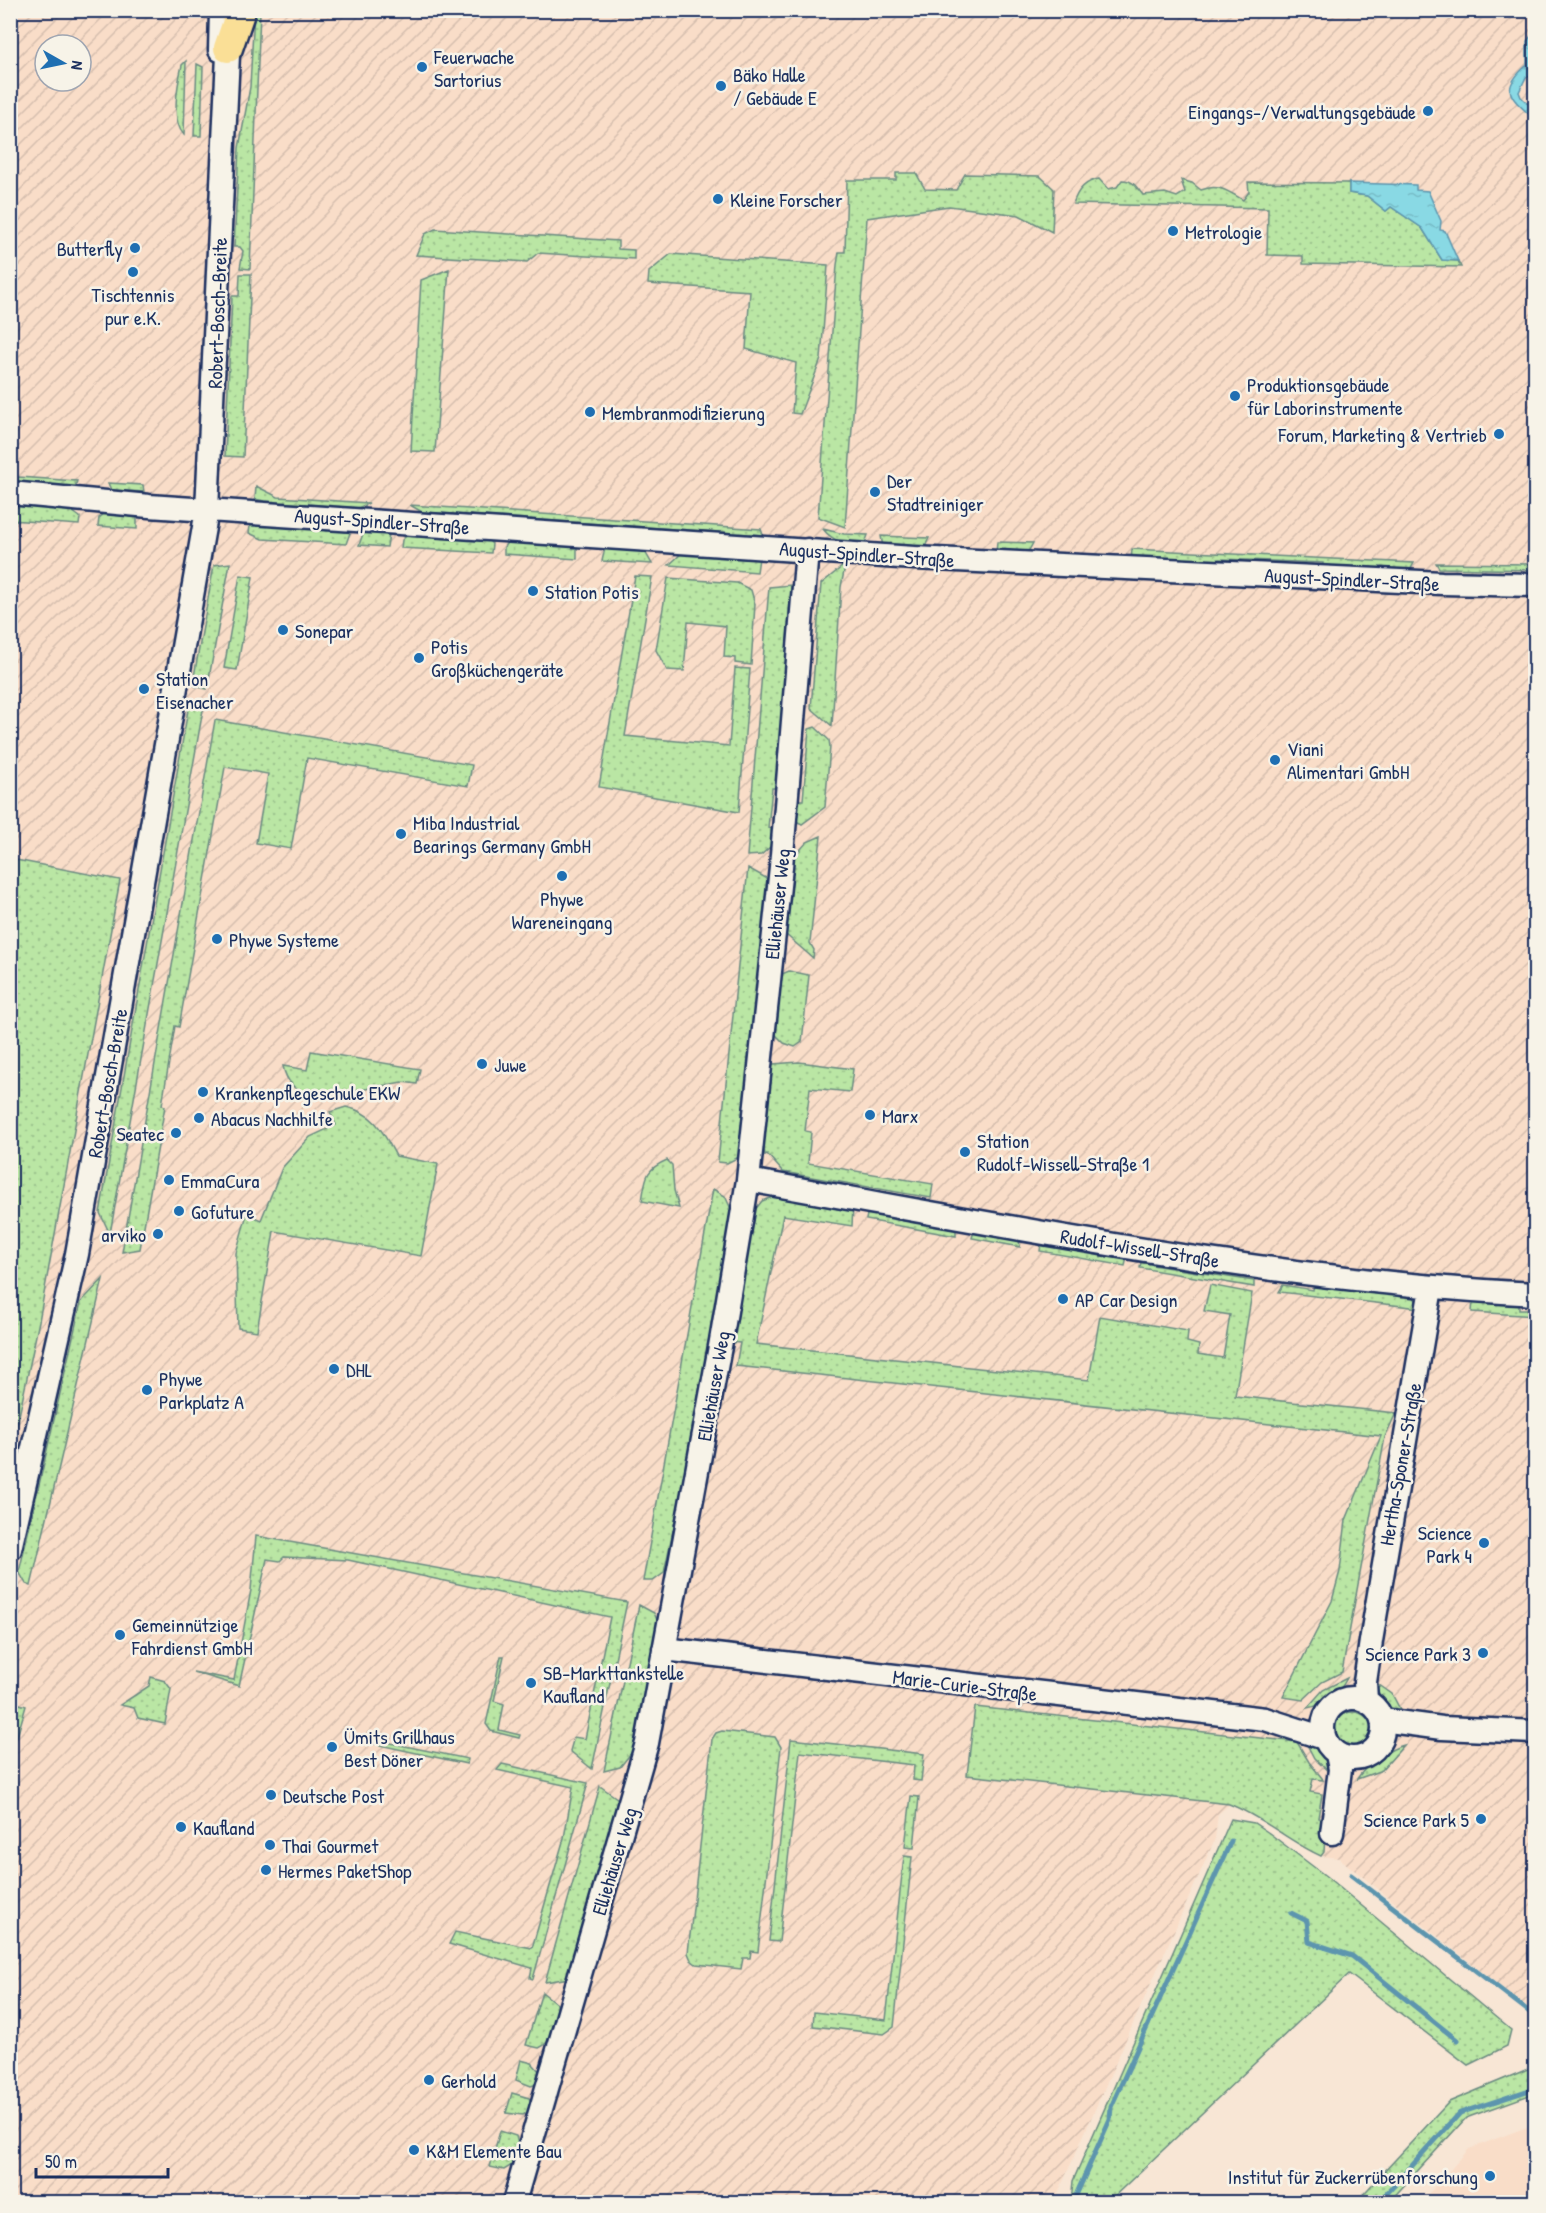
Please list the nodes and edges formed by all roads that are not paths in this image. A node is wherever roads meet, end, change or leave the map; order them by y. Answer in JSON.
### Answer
{"nodes":[{"id":1,"x":221,"y":10,"type":"edge"},
{"id":2,"x":230,"y":10,"type":"edge"},
{"id":3,"x":241,"y":10,"type":"edge"},
{"id":4,"x":228,"y":48,"type":"junction"},
{"id":5,"x":10,"y":493,"type":"edge"},
{"id":6,"x":203,"y":509,"type":"junction"},
{"id":7,"x":807,"y":550,"type":"junction"},
{"id":8,"x":1536,"y":585,"type":"edge"},
{"id":9,"x":748,"y":1180,"type":"junction"},
{"id":10,"x":1431,"y":1288,"type":"junction"},
{"id":11,"x":1536,"y":1294,"type":"edge"},
{"id":12,"x":10,"y":1549,"type":"edge"},
{"id":13,"x":664,"y":1648,"type":"junction"},
{"id":14,"x":1358,"y":1699,"type":"junction"},
{"id":15,"x":1381,"y":1731,"type":"junction"},
{"id":16,"x":1536,"y":1732,"type":"edge"},
{"id":17,"x":1335,"y":1741,"type":"junction"},
{"id":18,"x":1334,"y":1825,"type":"dead end"},
{"id":19,"x":514,"y":2202,"type":"edge"}],
"edges":[{"from":1,"to":6,"type":"street","name":"Robert-Bosch-Breite"},
{"from":2,"to":4,"type":"street","name":"Robert-Bosch-Breite"},
{"from":3,"to":4,"type":"main road"},
{"from":4,"to":6,"type":"street","name":"Robert-Bosch-Breite"},
{"from":5,"to":6,"type":"street","name":"August-Spindler-Straße"},
{"from":6,"to":7,"type":"street","name":"August-Spindler-Straße"},
{"from":6,"to":12,"type":"street","name":"Robert-Bosch-Breite"},
{"from":7,"to":8,"type":"street","name":"August-Spindler-Straße"},
{"from":7,"to":9,"type":"street","name":"Elliehäuser Weg"},
{"from":9,"to":10,"type":"street","name":"Rudolf-Wissell-Straße"},
{"from":9,"to":13,"type":"street","name":"Elliehäuser Weg"},
{"from":10,"to":11,"type":"street","name":"Rudolf-Wissell-Straße"},
{"from":10,"to":14,"type":"street","name":"Hertha-Sponer-Straße"},
{"from":13,"to":17,"type":"street","name":"Marie-Curie-Straße"},
{"from":13,"to":19,"type":"street","name":"Elliehäuser Weg"},
{"from":14,"to":15,"type":"street"},
{"from":14,"to":17,"type":"street"},
{"from":15,"to":16,"type":"street"},
{"from":15,"to":17,"type":"street"},
{"from":17,"to":18,"type":"street"}]}
